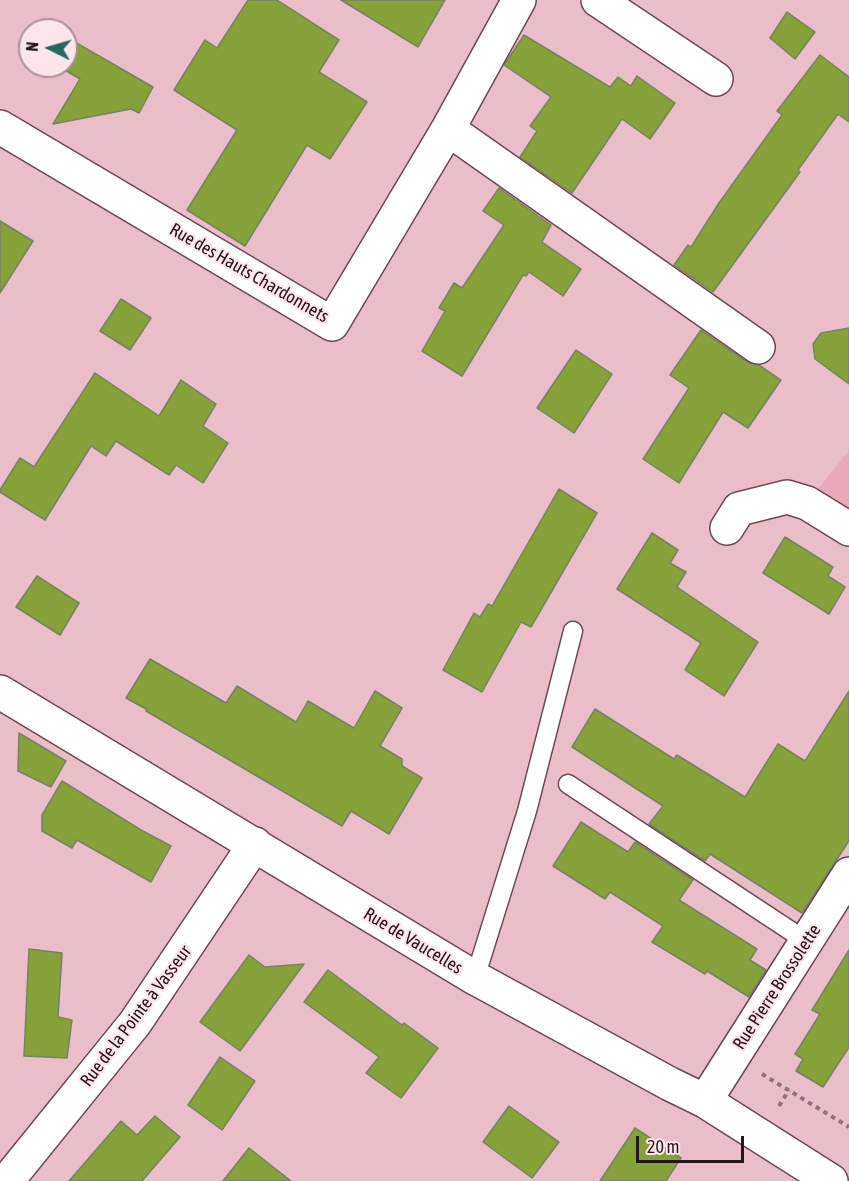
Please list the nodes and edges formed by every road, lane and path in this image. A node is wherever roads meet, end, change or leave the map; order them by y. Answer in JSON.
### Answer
{"nodes":[{"id":1,"x":519,"y":0,"type":"edge"},
{"id":2,"x":598,"y":0,"type":"edge"},
{"id":3,"x":716,"y":79,"type":"dead end"},
{"id":4,"x":0,"y":127,"type":"edge"},
{"id":5,"x":448,"y":129,"type":"junction"},
{"id":6,"x":758,"y":347,"type":"dead end"},
{"id":7,"x":727,"y":528,"type":"dead end"},
{"id":8,"x":849,"y":529,"type":"edge"},
{"id":9,"x":573,"y":631,"type":"dead end"},
{"id":10,"x":0,"y":692,"type":"edge"},
{"id":11,"x":568,"y":784,"type":"dead end"},
{"id":12,"x":255,"y":844,"type":"junction"},
{"id":13,"x":849,"y":874,"type":"edge"},
{"id":14,"x":806,"y":941,"type":"junction"},
{"id":15,"x":475,"y":978,"type":"junction"},
{"id":16,"x":733,"y":1056,"type":"junction"},
{"id":17,"x":705,"y":1101,"type":"junction"},
{"id":18,"x":849,"y":1127,"type":"edge"},
{"id":19,"x":7,"y":1181,"type":"edge"},
{"id":20,"x":831,"y":1181,"type":"edge"}],
"edges":[{"from":1,"to":5,"type":"street","name":"Rue des Hauts Chardonnets"},
{"from":2,"to":3,"type":"street"},
{"from":4,"to":5,"type":"street","name":"Rue des Hauts Chardonnets"},
{"from":5,"to":6,"type":"street"},
{"from":7,"to":8,"type":"street"},
{"from":9,"to":15,"type":"lane"},
{"from":10,"to":12,"type":"street","name":"Rue de Vaucelles"},
{"from":11,"to":14,"type":"lane"},
{"from":12,"to":15,"type":"street","name":"Rue de Vaucelles"},
{"from":12,"to":19,"type":"street","name":"Rue de la Pointe à Vasseur"},
{"from":13,"to":14,"type":"street","name":"Rue Pierre Brossolette"},
{"from":14,"to":16,"type":"street","name":"Rue Pierre Brossolette"},
{"from":15,"to":17,"type":"street","name":"Rue de Vaucelles"},
{"from":16,"to":17,"type":"street","name":"Rue Pierre Brossolette"},
{"from":16,"to":18,"type":"path"},
{"from":17,"to":20,"type":"street","name":"Rue de Vaucelles"}]}
